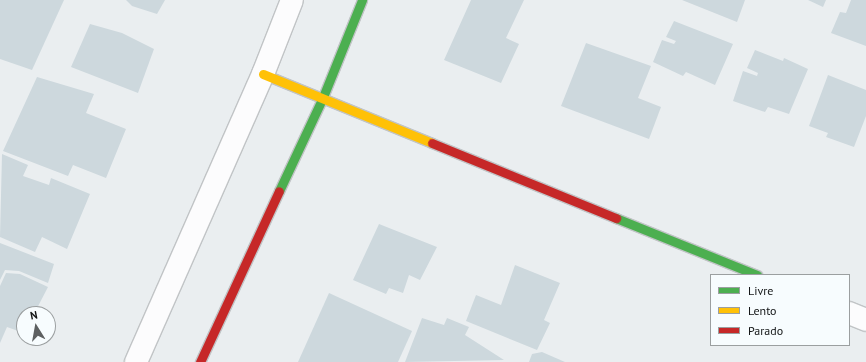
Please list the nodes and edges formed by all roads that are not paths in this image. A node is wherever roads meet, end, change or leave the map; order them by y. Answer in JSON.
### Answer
{"nodes":[{"id":1,"x":292,"y":0,"type":"edge"},
{"id":2,"x":362,"y":0,"type":"edge"},
{"id":3,"x":262,"y":74,"type":"junction"},
{"id":4,"x":323,"y":97,"type":"junction"},
{"id":5,"x":755,"y":274,"type":"edge"},
{"id":6,"x":850,"y":313,"type":"edge"},
{"id":7,"x":866,"y":320,"type":"edge"},
{"id":8,"x":136,"y":362,"type":"edge"},
{"id":9,"x":200,"y":362,"type":"edge"}],
"edges":[{"from":1,"to":3,"type":"street"},
{"from":2,"to":4,"type":"street"},
{"from":3,"to":4,"type":"street"},
{"from":3,"to":8,"type":"street"},
{"from":4,"to":5,"type":"street"},
{"from":4,"to":9,"type":"street"},
{"from":6,"to":7,"type":"street"}]}
